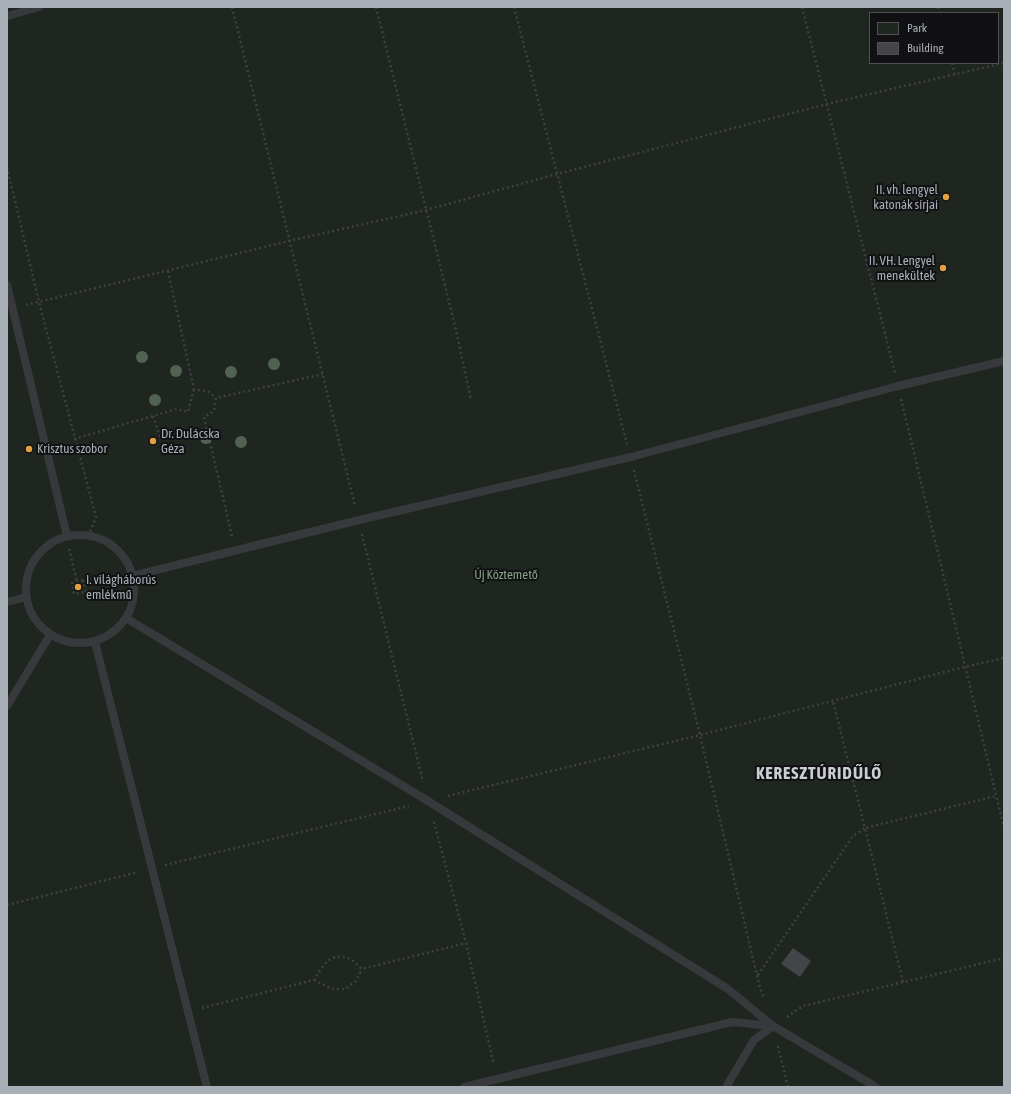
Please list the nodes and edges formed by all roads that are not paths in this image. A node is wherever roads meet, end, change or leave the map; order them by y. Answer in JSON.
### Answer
{"nodes":[{"id":1,"x":39,"y":7,"type":"edge"},
{"id":2,"x":7,"y":16,"type":"edge"},
{"id":3,"x":7,"y":285,"type":"edge"},
{"id":4,"x":1004,"y":360,"type":"edge"},
{"id":5,"x":67,"y":536,"type":"junction"},
{"id":6,"x":132,"y":576,"type":"junction"},
{"id":7,"x":26,"y":597,"type":"junction"},
{"id":8,"x":7,"y":602,"type":"edge"},
{"id":9,"x":126,"y":618,"type":"junction"},
{"id":10,"x":50,"y":635,"type":"junction"},
{"id":11,"x":95,"y":642,"type":"junction"},
{"id":12,"x":7,"y":706,"type":"edge"},
{"id":13,"x":773,"y":1026,"type":"junction"},
{"id":14,"x":207,"y":1087,"type":"edge"},
{"id":15,"x":464,"y":1087,"type":"edge"},
{"id":16,"x":726,"y":1087,"type":"edge"},
{"id":17,"x":876,"y":1087,"type":"edge"}],
"edges":[{"from":1,"to":2,"type":"lane"},
{"from":3,"to":5,"type":"lane"},
{"from":4,"to":6,"type":"lane"},
{"from":5,"to":6,"type":"lane"},
{"from":5,"to":7,"type":"lane"},
{"from":6,"to":9,"type":"lane"},
{"from":7,"to":8,"type":"lane"},
{"from":7,"to":10,"type":"lane"},
{"from":9,"to":11,"type":"lane"},
{"from":9,"to":13,"type":"lane"},
{"from":10,"to":11,"type":"lane"},
{"from":10,"to":12,"type":"lane"},
{"from":11,"to":14,"type":"lane"},
{"from":13,"to":15,"type":"lane"},
{"from":13,"to":16,"type":"lane"},
{"from":13,"to":17,"type":"lane"}]}
